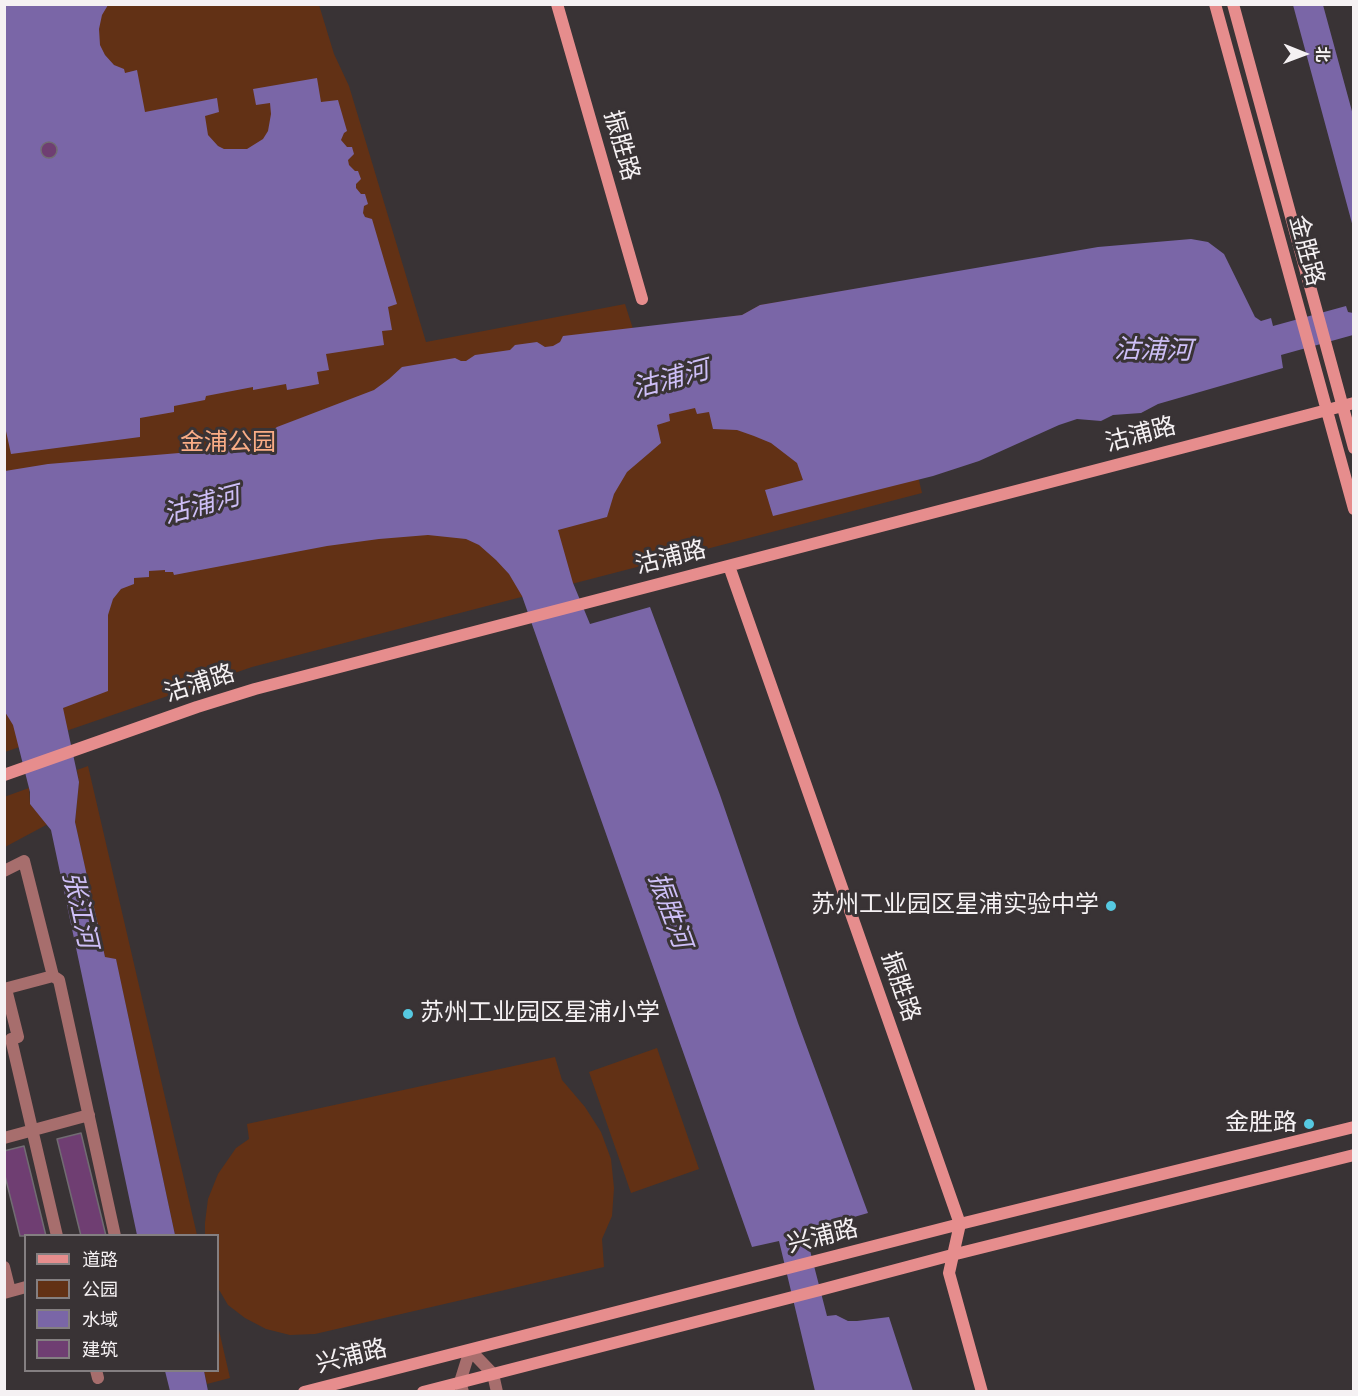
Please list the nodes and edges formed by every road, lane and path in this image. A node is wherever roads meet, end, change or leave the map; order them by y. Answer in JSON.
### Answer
{"nodes":[{"id":1,"x":557,"y":4,"type":"edge"},
{"id":2,"x":1215,"y":4,"type":"edge"},
{"id":3,"x":1233,"y":4,"type":"edge"},
{"id":4,"x":642,"y":299,"type":"dead end"},
{"id":5,"x":1348,"y":404,"type":"edge"},
{"id":6,"x":1326,"y":410,"type":"junction"},
{"id":7,"x":1353,"y":448,"type":"edge"},
{"id":8,"x":1353,"y":509,"type":"edge"},
{"id":9,"x":729,"y":566,"type":"junction"},
{"id":10,"x":4,"y":775,"type":"edge"},
{"id":11,"x":4,"y":871,"type":"edge"},
{"id":12,"x":53,"y":976,"type":"junction"},
{"id":13,"x":5,"y":989,"type":"edge"},
{"id":14,"x":89,"y":1115,"type":"junction"},
{"id":15,"x":1353,"y":1127,"type":"edge"},
{"id":16,"x":33,"y":1131,"type":"junction"},
{"id":17,"x":4,"y":1138,"type":"edge"},
{"id":18,"x":1353,"y":1155,"type":"edge"},
{"id":19,"x":960,"y":1224,"type":"junction"},
{"id":20,"x":57,"y":1234,"type":"edge"},
{"id":21,"x":115,"y":1234,"type":"edge"},
{"id":22,"x":952,"y":1255,"type":"junction"},
{"id":23,"x":4,"y":1267,"type":"edge"},
{"id":24,"x":24,"y":1288,"type":"edge"},
{"id":25,"x":8,"y":1292,"type":"edge"},
{"id":26,"x":470,"y":1350,"type":"junction"},
{"id":27,"x":493,"y":1374,"type":"junction"},
{"id":28,"x":461,"y":1387,"type":"edge"},
{"id":29,"x":304,"y":1392,"type":"edge"},
{"id":30,"x":423,"y":1392,"type":"edge"},
{"id":31,"x":497,"y":1392,"type":"edge"},
{"id":32,"x":982,"y":1392,"type":"edge"}],
"edges":[{"from":1,"to":4,"type":"main road","name":"振胜路"},
{"from":2,"to":6,"type":"main road","name":"金胜路"},
{"from":3,"to":5,"type":"main road","name":"金胜路"},
{"from":5,"to":6,"type":"main road","name":"沽浦路"},
{"from":5,"to":7,"type":"main road","name":"金胜路"},
{"from":6,"to":8,"type":"main road","name":"金胜路"},
{"from":6,"to":9,"type":"main road","name":"沽浦路"},
{"from":9,"to":10,"type":"main road","name":"沽浦路"},
{"from":9,"to":19,"type":"main road","name":"振胜路"},
{"from":11,"to":12,"type":"street"},
{"from":12,"to":13,"type":"street"},
{"from":12,"to":14,"type":"street"},
{"from":13,"to":16,"type":"street"},
{"from":14,"to":16,"type":"street"},
{"from":14,"to":21,"type":"street"},
{"from":15,"to":19,"type":"main road","name":"兴浦路"},
{"from":16,"to":17,"type":"street"},
{"from":16,"to":20,"type":"street"},
{"from":18,"to":22,"type":"main road","name":"兴浦路"},
{"from":19,"to":22,"type":"main road"},
{"from":19,"to":26,"type":"main road","name":"兴浦路"},
{"from":22,"to":27,"type":"main road","name":"兴浦路"},
{"from":22,"to":32,"type":"main road"},
{"from":23,"to":25,"type":"street"},
{"from":24,"to":25,"type":"street"},
{"from":26,"to":27,"type":"street"},
{"from":26,"to":28,"type":"street"},
{"from":26,"to":29,"type":"main road","name":"兴浦路"},
{"from":27,"to":28,"type":"main road","name":"兴浦路"},
{"from":27,"to":31,"type":"street"},
{"from":28,"to":30,"type":"main road","name":"兴浦路"}]}
